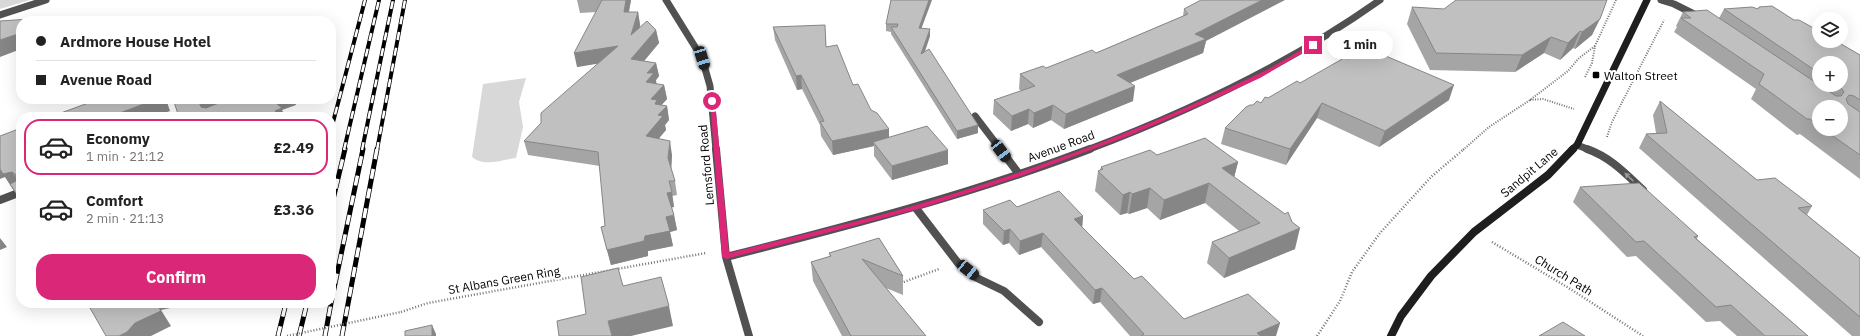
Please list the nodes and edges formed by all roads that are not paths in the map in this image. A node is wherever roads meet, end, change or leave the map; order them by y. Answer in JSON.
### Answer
{"nodes":[{"id":1,"x":46,"y":0,"type":"edge"},
{"id":2,"x":666,"y":0,"type":"edge"},
{"id":3,"x":1380,"y":0,"type":"edge"},
{"id":4,"x":1647,"y":0,"type":"edge"},
{"id":5,"x":1661,"y":0,"type":"edge"},
{"id":6,"x":0,"y":15,"type":"edge"},
{"id":7,"x":1700,"y":18,"type":"edge"},
{"id":8,"x":975,"y":116,"type":"dead end"},
{"id":9,"x":1577,"y":145,"type":"junction"},
{"id":10,"x":1019,"y":174,"type":"junction"},
{"id":11,"x":16,"y":194,"type":"edge"},
{"id":12,"x":1648,"y":195,"type":"edge"},
{"id":13,"x":0,"y":200,"type":"edge"},
{"id":14,"x":916,"y":207,"type":"junction"},
{"id":15,"x":726,"y":257,"type":"junction"},
{"id":16,"x":1039,"y":322,"type":"dead end"},
{"id":17,"x":749,"y":336,"type":"edge"},
{"id":18,"x":1391,"y":336,"type":"edge"}],
"edges":[{"from":1,"to":6,"type":"street"},
{"from":2,"to":15,"type":"street","name":"Lemsford Road"},
{"from":3,"to":10,"type":"street","name":"Avenue Road"},
{"from":4,"to":9,"type":"street","name":"Sandpit Lane"},
{"from":5,"to":7,"type":"street"},
{"from":8,"to":10,"type":"street"},
{"from":12,"to":9,"type":"street","one_way":true},
{"from":9,"to":18,"type":"street","name":"Sandpit Lane"},
{"from":10,"to":14,"type":"street","name":"Avenue Road"},
{"from":11,"to":13,"type":"street"},
{"from":14,"to":15,"type":"street","name":"Avenue Road"},
{"from":14,"to":16,"type":"street"},
{"from":15,"to":17,"type":"street","name":"Lemsford Road"}]}
